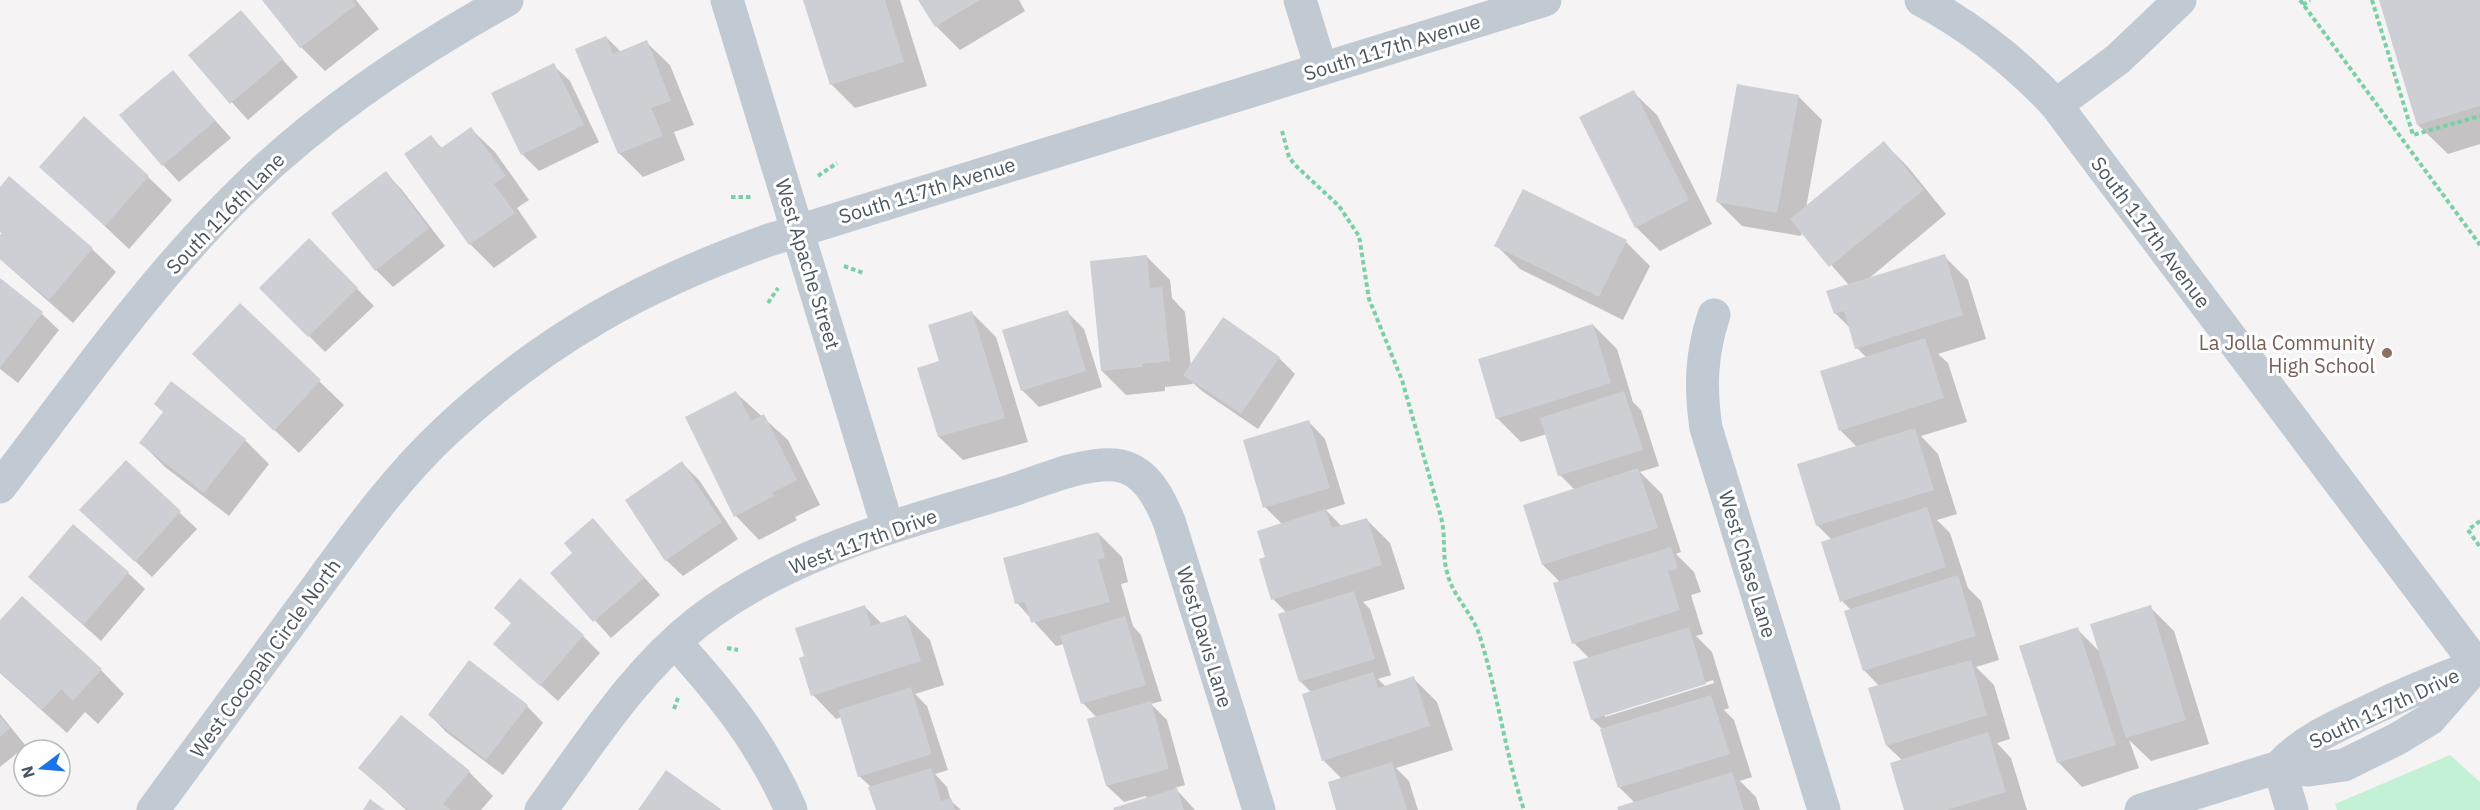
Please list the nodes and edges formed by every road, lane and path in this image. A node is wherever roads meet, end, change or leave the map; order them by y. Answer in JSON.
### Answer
{"nodes":[{"id":1,"x":507,"y":0,"type":"edge"},
{"id":2,"x":727,"y":0,"type":"edge"},
{"id":3,"x":1300,"y":0,"type":"edge"},
{"id":4,"x":1545,"y":0,"type":"edge"},
{"id":5,"x":1921,"y":0,"type":"edge"},
{"id":6,"x":2180,"y":0,"type":"edge"},
{"id":7,"x":2300,"y":0,"type":"edge"},
{"id":8,"x":2310,"y":0,"type":"edge"},
{"id":9,"x":2372,"y":0,"type":"edge"},
{"id":10,"x":2303,"y":5,"type":"junction"},
{"id":11,"x":462,"y":11,"type":"edge"},
{"id":12,"x":1321,"y":68,"type":"junction"},
{"id":13,"x":2056,"y":105,"type":"junction"},
{"id":14,"x":2480,"y":116,"type":"edge"},
{"id":15,"x":1282,"y":131,"type":"dead end"},
{"id":16,"x":798,"y":230,"type":"junction"},
{"id":17,"x":2480,"y":245,"type":"edge"},
{"id":18,"x":1714,"y":315,"type":"dead end"},
{"id":19,"x":1136,"y":471,"type":"joint"},
{"id":20,"x":0,"y":488,"type":"edge"},
{"id":21,"x":378,"y":507,"type":"joint"},
{"id":22,"x":2480,"y":521,"type":"edge"},
{"id":23,"x":888,"y":528,"type":"junction"},
{"id":24,"x":2480,"y":547,"type":"edge"},
{"id":25,"x":675,"y":642,"type":"junction"},
{"id":26,"x":2479,"y":667,"type":"edge"},
{"id":27,"x":2279,"y":767,"type":"junction"},
{"id":28,"x":153,"y":810,"type":"edge"},
{"id":29,"x":541,"y":810,"type":"edge"},
{"id":30,"x":791,"y":810,"type":"edge"},
{"id":31,"x":1258,"y":810,"type":"edge"},
{"id":32,"x":1524,"y":810,"type":"edge"},
{"id":33,"x":1824,"y":810,"type":"edge"},
{"id":34,"x":2141,"y":810,"type":"edge"},
{"id":35,"x":2292,"y":810,"type":"edge"}],
"edges":[{"from":1,"to":11,"type":"street","name":"South 116th Lane"},
{"from":2,"to":16,"type":"street","name":"West Apache Street"},
{"from":3,"to":12,"type":"street"},
{"from":4,"to":12,"type":"street","name":"South 117th Avenue"},
{"from":5,"to":13,"type":"street","name":"South 117th Avenue"},
{"from":6,"to":13,"type":"street"},
{"from":7,"to":10,"type":"path"},
{"from":8,"to":10,"type":"path"},
{"from":9,"to":14,"type":"path"},
{"from":10,"to":17,"type":"path"},
{"from":11,"to":20,"type":"street","name":"South 116th Lane"},
{"from":12,"to":16,"type":"street","name":"South 117th Avenue"},
{"from":13,"to":26,"type":"street","name":"South 117th Avenue"},
{"from":15,"to":32,"type":"path"},
{"from":16,"to":21,"type":"street","name":"South 117th Avenue"},
{"from":16,"to":23,"type":"street","name":"West Apache Street"},
{"from":18,"to":33,"type":"street","name":"West Chase Lane"},
{"from":19,"to":23,"type":"street","name":"West 117th Drive"},
{"from":19,"to":31,"type":"street","name":"West Davis Lane"},
{"from":21,"to":28,"type":"street","name":"West Cocopah Circle North"},
{"from":22,"to":24,"type":"path"},
{"from":23,"to":25,"type":"street","name":"West 117th Drive"},
{"from":25,"to":29,"type":"street","name":"West 117th Drive"},
{"from":25,"to":30,"type":"street"},
{"from":26,"to":27,"type":"street","name":"South 117th Drive"},
{"from":27,"to":34,"type":"street","name":"South 117th Drive"},
{"from":27,"to":35,"type":"street"}]}
